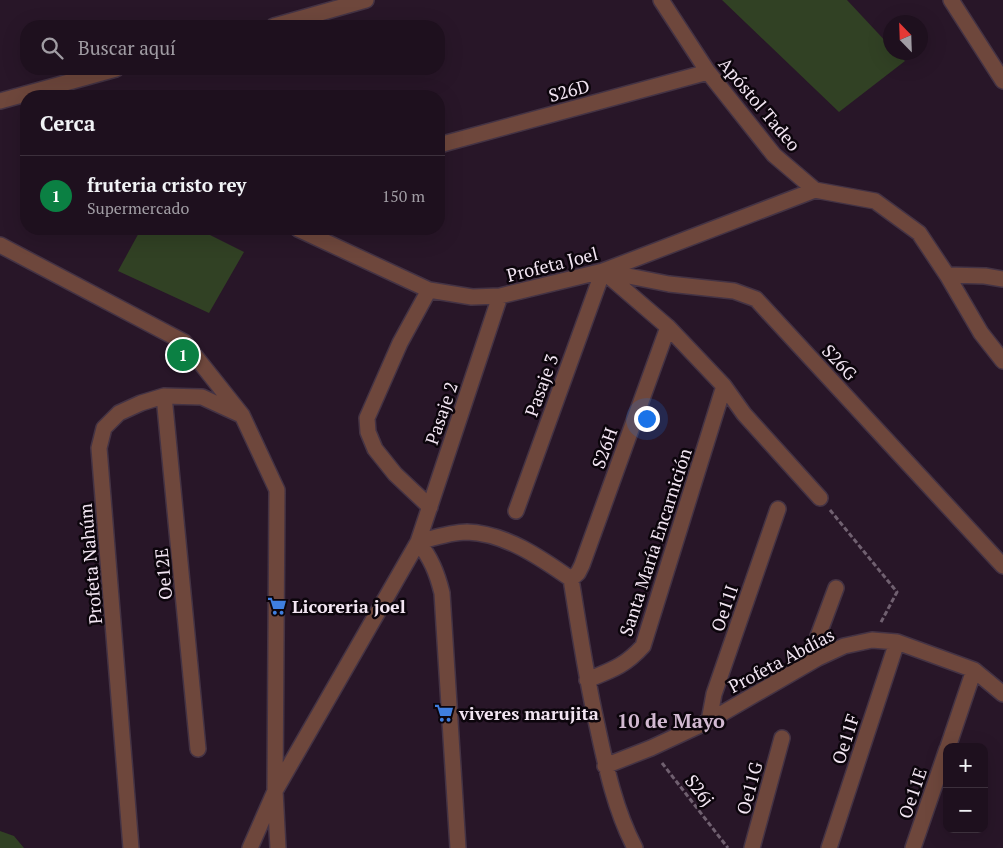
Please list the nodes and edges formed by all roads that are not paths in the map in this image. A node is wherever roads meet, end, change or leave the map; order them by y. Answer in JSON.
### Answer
{"nodes":[{"id":1,"x":366,"y":0,"type":"edge"},
{"id":2,"x":661,"y":0,"type":"edge"},
{"id":3,"x":951,"y":0,"type":"edge"},
{"id":4,"x":295,"y":20,"type":"edge"},
{"id":5,"x":708,"y":72,"type":"junction"},
{"id":6,"x":95,"y":75,"type":"edge"},
{"id":7,"x":1003,"y":81,"type":"edge"},
{"id":8,"x":44,"y":90,"type":"edge"},
{"id":9,"x":20,"y":97,"type":"edge"},
{"id":10,"x":0,"y":101,"type":"edge"},
{"id":11,"x":445,"y":143,"type":"edge"},
{"id":12,"x":815,"y":190,"type":"junction"},
{"id":13,"x":311,"y":235,"type":"edge"},
{"id":14,"x":0,"y":245,"type":"edge"},
{"id":15,"x":602,"y":271,"type":"junction"},
{"id":16,"x":947,"y":275,"type":"junction"},
{"id":17,"x":1003,"y":279,"type":"edge"},
{"id":18,"x":429,"y":290,"type":"junction"},
{"id":19,"x":500,"y":296,"type":"junction"},
{"id":20,"x":668,"y":327,"type":"junction"},
{"id":21,"x":1003,"y":361,"type":"edge"},
{"id":22,"x":724,"y":386,"type":"junction"},
{"id":23,"x":164,"y":396,"type":"junction"},
{"id":24,"x":242,"y":415,"type":"junction"},
{"id":25,"x":820,"y":498,"type":"road end"},
{"id":26,"x":430,"y":507,"type":"junction"},
{"id":27,"x":778,"y":509,"type":"dead end"},
{"id":28,"x":516,"y":511,"type":"dead end"},
{"id":29,"x":418,"y":542,"type":"junction"},
{"id":30,"x":1003,"y":566,"type":"edge"},
{"id":31,"x":571,"y":579,"type":"junction"},
{"id":32,"x":836,"y":588,"type":"dead end"},
{"id":33,"x":897,"y":642,"type":"junction"},
{"id":34,"x":818,"y":658,"type":"junction"},
{"id":35,"x":974,"y":670,"type":"junction"},
{"id":36,"x":587,"y":680,"type":"junction"},
{"id":37,"x":1003,"y":694,"type":"edge"},
{"id":38,"x":709,"y":721,"type":"junction"},
{"id":39,"x":782,"y":738,"type":"dead end"},
{"id":40,"x":949,"y":743,"type":"edge"},
{"id":41,"x":198,"y":749,"type":"dead end"},
{"id":42,"x":943,"y":760,"type":"edge"},
{"id":43,"x":605,"y":766,"type":"junction"},
{"id":44,"x":275,"y":792,"type":"junction"},
{"id":45,"x":131,"y":848,"type":"edge"},
{"id":46,"x":250,"y":848,"type":"edge"},
{"id":47,"x":278,"y":848,"type":"edge"},
{"id":48,"x":458,"y":848,"type":"edge"},
{"id":49,"x":635,"y":848,"type":"edge"},
{"id":50,"x":752,"y":848,"type":"edge"},
{"id":51,"x":829,"y":848,"type":"edge"},
{"id":52,"x":913,"y":848,"type":"edge"}],
"edges":[{"from":1,"to":4,"type":"street"},
{"from":2,"to":5,"type":"street","name":"Apóstol Tadeo"},
{"from":3,"to":7,"type":"street"},
{"from":5,"to":11,"type":"street","name":"S26D"},
{"from":5,"to":12,"type":"street","name":"Apóstol Tadeo"},
{"from":6,"to":8,"type":"street"},
{"from":9,"to":10,"type":"street"},
{"from":12,"to":15,"type":"street","name":"Profeta Joel"},
{"from":12,"to":16,"type":"street"},
{"from":13,"to":18,"type":"street","name":"Profeta Joel"},
{"from":14,"to":24,"type":"street"},
{"from":15,"to":19,"type":"street","name":"Profeta Joel"},
{"from":15,"to":20,"type":"street"},
{"from":15,"to":28,"type":"street","name":"Pasaje 3"},
{"from":15,"to":30,"type":"street","name":"S26G"},
{"from":16,"to":17,"type":"street"},
{"from":16,"to":21,"type":"street"},
{"from":18,"to":19,"type":"street","name":"Profeta Joel"},
{"from":18,"to":26,"type":"street"},
{"from":19,"to":26,"type":"street","name":"Pasaje 2"},
{"from":20,"to":22,"type":"street"},
{"from":20,"to":31,"type":"street","name":"S26H"},
{"from":22,"to":25,"type":"street"},
{"from":22,"to":36,"type":"street","name":"Santa María Encarnición"},
{"from":23,"to":24,"type":"street","name":"Profeta Nahúm"},
{"from":23,"to":41,"type":"street","name":"Oe12E"},
{"from":23,"to":45,"type":"street","name":"Profeta Nahúm"},
{"from":24,"to":44,"type":"street"},
{"from":26,"to":29,"type":"street","name":"Pasaje 2"},
{"from":27,"to":38,"type":"street","name":"Oe11I"},
{"from":29,"to":31,"type":"street"},
{"from":29,"to":44,"type":"street","name":"Pasaje 2"},
{"from":29,"to":48,"type":"street"},
{"from":31,"to":36,"type":"street"},
{"from":32,"to":34,"type":"street"},
{"from":33,"to":34,"type":"street","name":"Profeta Abdías"},
{"from":33,"to":35,"type":"street","name":"Profeta Abdías"},
{"from":33,"to":51,"type":"street","name":"Oe11F"},
{"from":34,"to":38,"type":"street","name":"Profeta Abdías"},
{"from":35,"to":37,"type":"street","name":"Profeta Abdías"},
{"from":35,"to":40,"type":"street","name":"Oe11E"},
{"from":36,"to":43,"type":"street"},
{"from":38,"to":43,"type":"street","name":"Profeta Abdías"},
{"from":39,"to":50,"type":"street","name":"Oe11G"},
{"from":42,"to":52,"type":"street","name":"Oe11E"},
{"from":43,"to":49,"type":"street"},
{"from":44,"to":46,"type":"street","name":"Pasaje 2"},
{"from":44,"to":47,"type":"street"}]}
